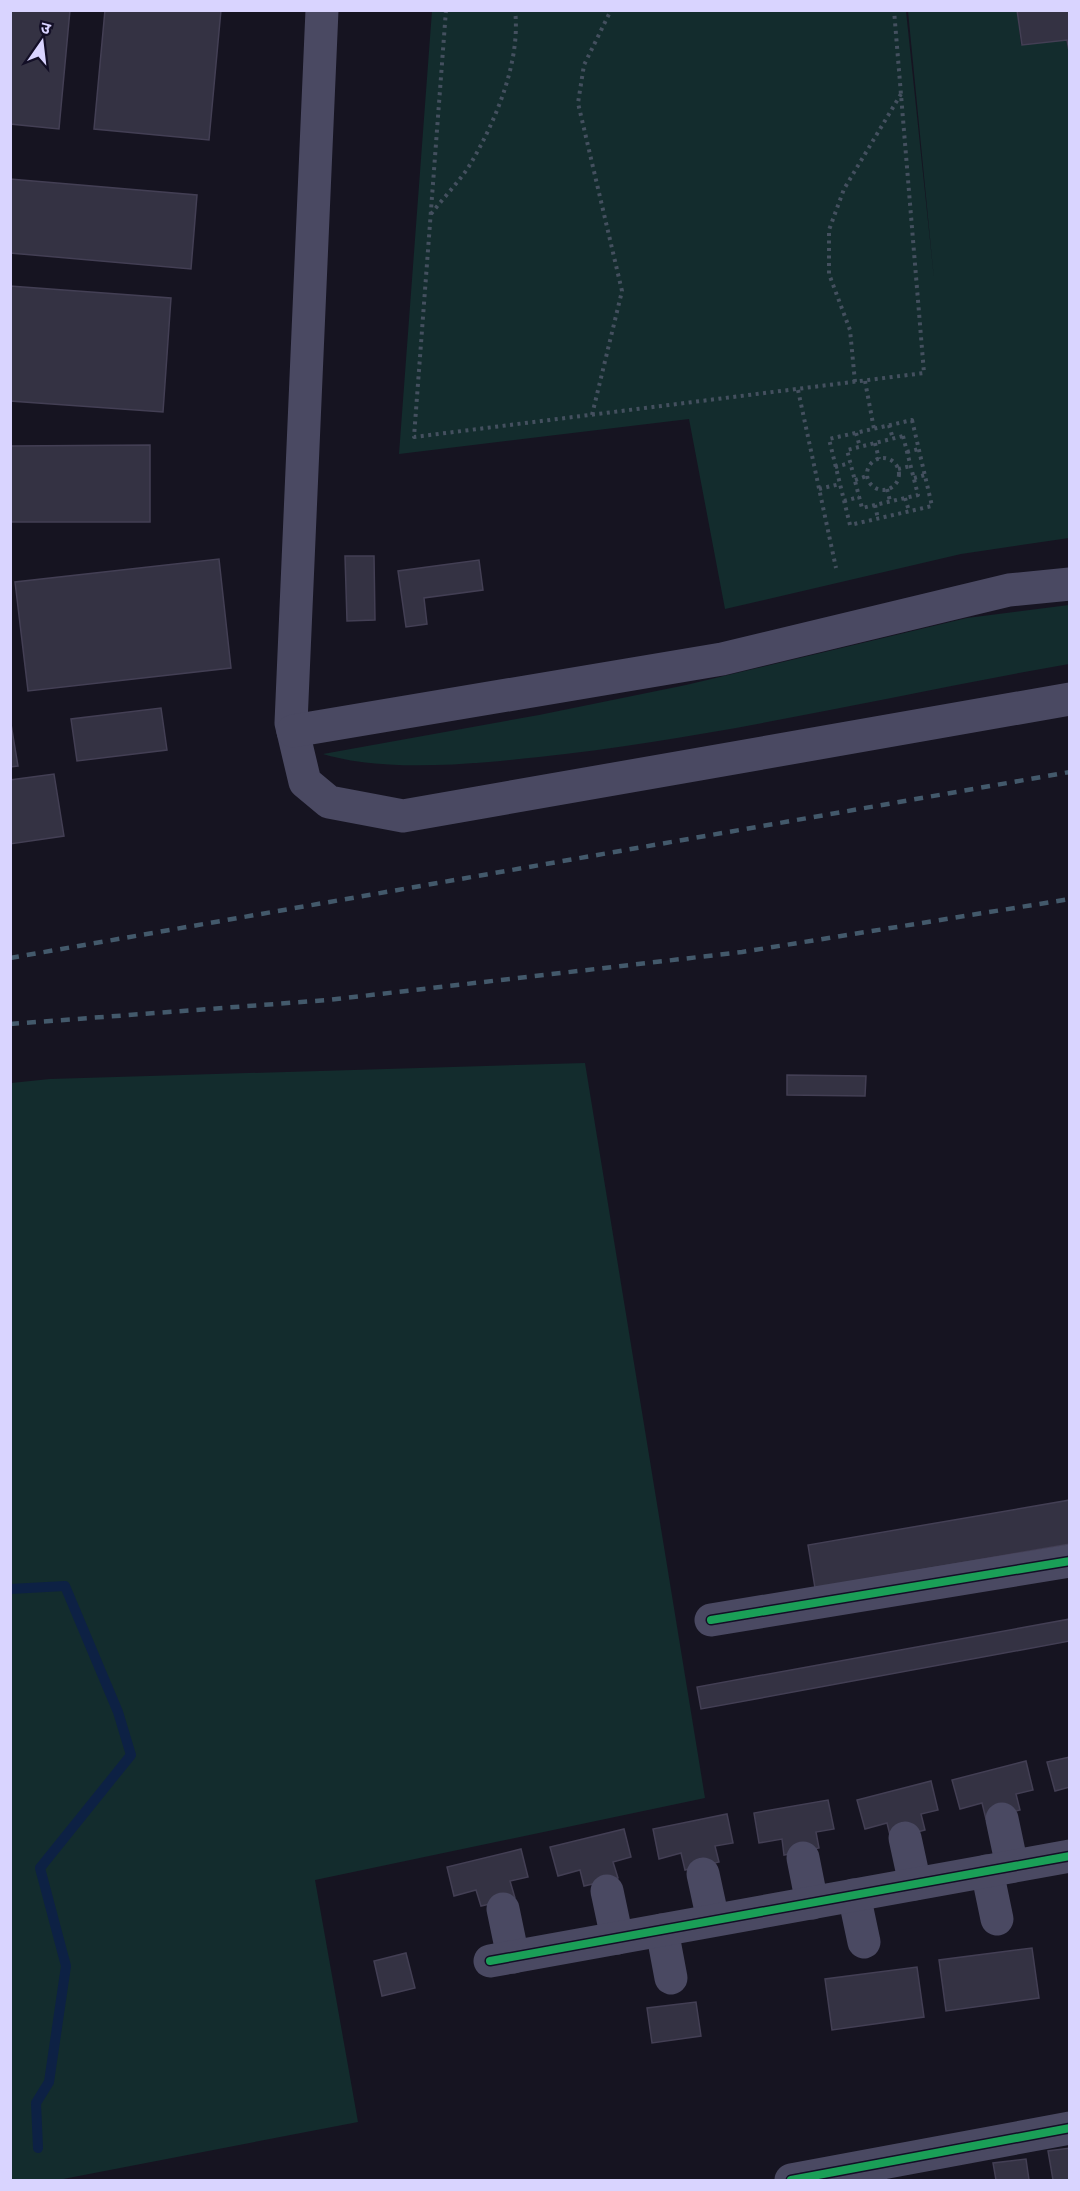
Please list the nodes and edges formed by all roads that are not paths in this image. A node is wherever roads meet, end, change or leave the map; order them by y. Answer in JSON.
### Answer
{"nodes":[{"id":1,"x":322,"y":10,"type":"edge"},
{"id":2,"x":1070,"y":584,"type":"edge"},
{"id":3,"x":1070,"y":699,"type":"edge"},
{"id":4,"x":293,"y":731,"type":"junction"},
{"id":5,"x":1070,"y":1561,"type":"edge"},
{"id":6,"x":711,"y":1620,"type":"dead end"},
{"id":7,"x":1002,"y":1819,"type":"dead end"},
{"id":8,"x":905,"y":1838,"type":"dead end"},
{"id":9,"x":1070,"y":1856,"type":"edge"},
{"id":10,"x":803,"y":1858,"type":"dead end"},
{"id":11,"x":999,"y":1869,"type":"junction"},
{"id":12,"x":703,"y":1874,"type":"dead end"},
{"id":13,"x":915,"y":1884,"type":"junction"},
{"id":14,"x":607,"y":1891,"type":"dead end"},
{"id":15,"x":854,"y":1895,"type":"junction"},
{"id":16,"x":812,"y":1903,"type":"junction"},
{"id":17,"x":503,"y":1909,"type":"dead end"},
{"id":18,"x":997,"y":1918,"type":"dead end"},
{"id":19,"x":713,"y":1920,"type":"junction"},
{"id":20,"x":662,"y":1930,"type":"junction"},
{"id":21,"x":617,"y":1938,"type":"junction"},
{"id":22,"x":864,"y":1942,"type":"dead end"},
{"id":23,"x":671,"y":1978,"type":"dead end"},
{"id":24,"x":1070,"y":2128,"type":"edge"},
{"id":25,"x":791,"y":2181,"type":"edge"}],
"edges":[{"from":1,"to":4,"type":"street"},
{"from":2,"to":4,"type":"street"},
{"from":3,"to":4,"type":"street"},
{"from":5,"to":6,"type":"street"},
{"from":7,"to":11,"type":"street"},
{"from":8,"to":13,"type":"street"},
{"from":9,"to":11,"type":"street"},
{"from":10,"to":16,"type":"street"},
{"from":11,"to":13,"type":"street"},
{"from":11,"to":18,"type":"street"},
{"from":12,"to":19,"type":"street"},
{"from":13,"to":15,"type":"street"},
{"from":14,"to":21,"type":"street"},
{"from":15,"to":16,"type":"street"},
{"from":15,"to":22,"type":"street"},
{"from":16,"to":19,"type":"street"},
{"from":17,"to":21,"type":"street"},
{"from":19,"to":20,"type":"street"},
{"from":20,"to":21,"type":"street"},
{"from":20,"to":23,"type":"street"},
{"from":24,"to":25,"type":"street"}]}
